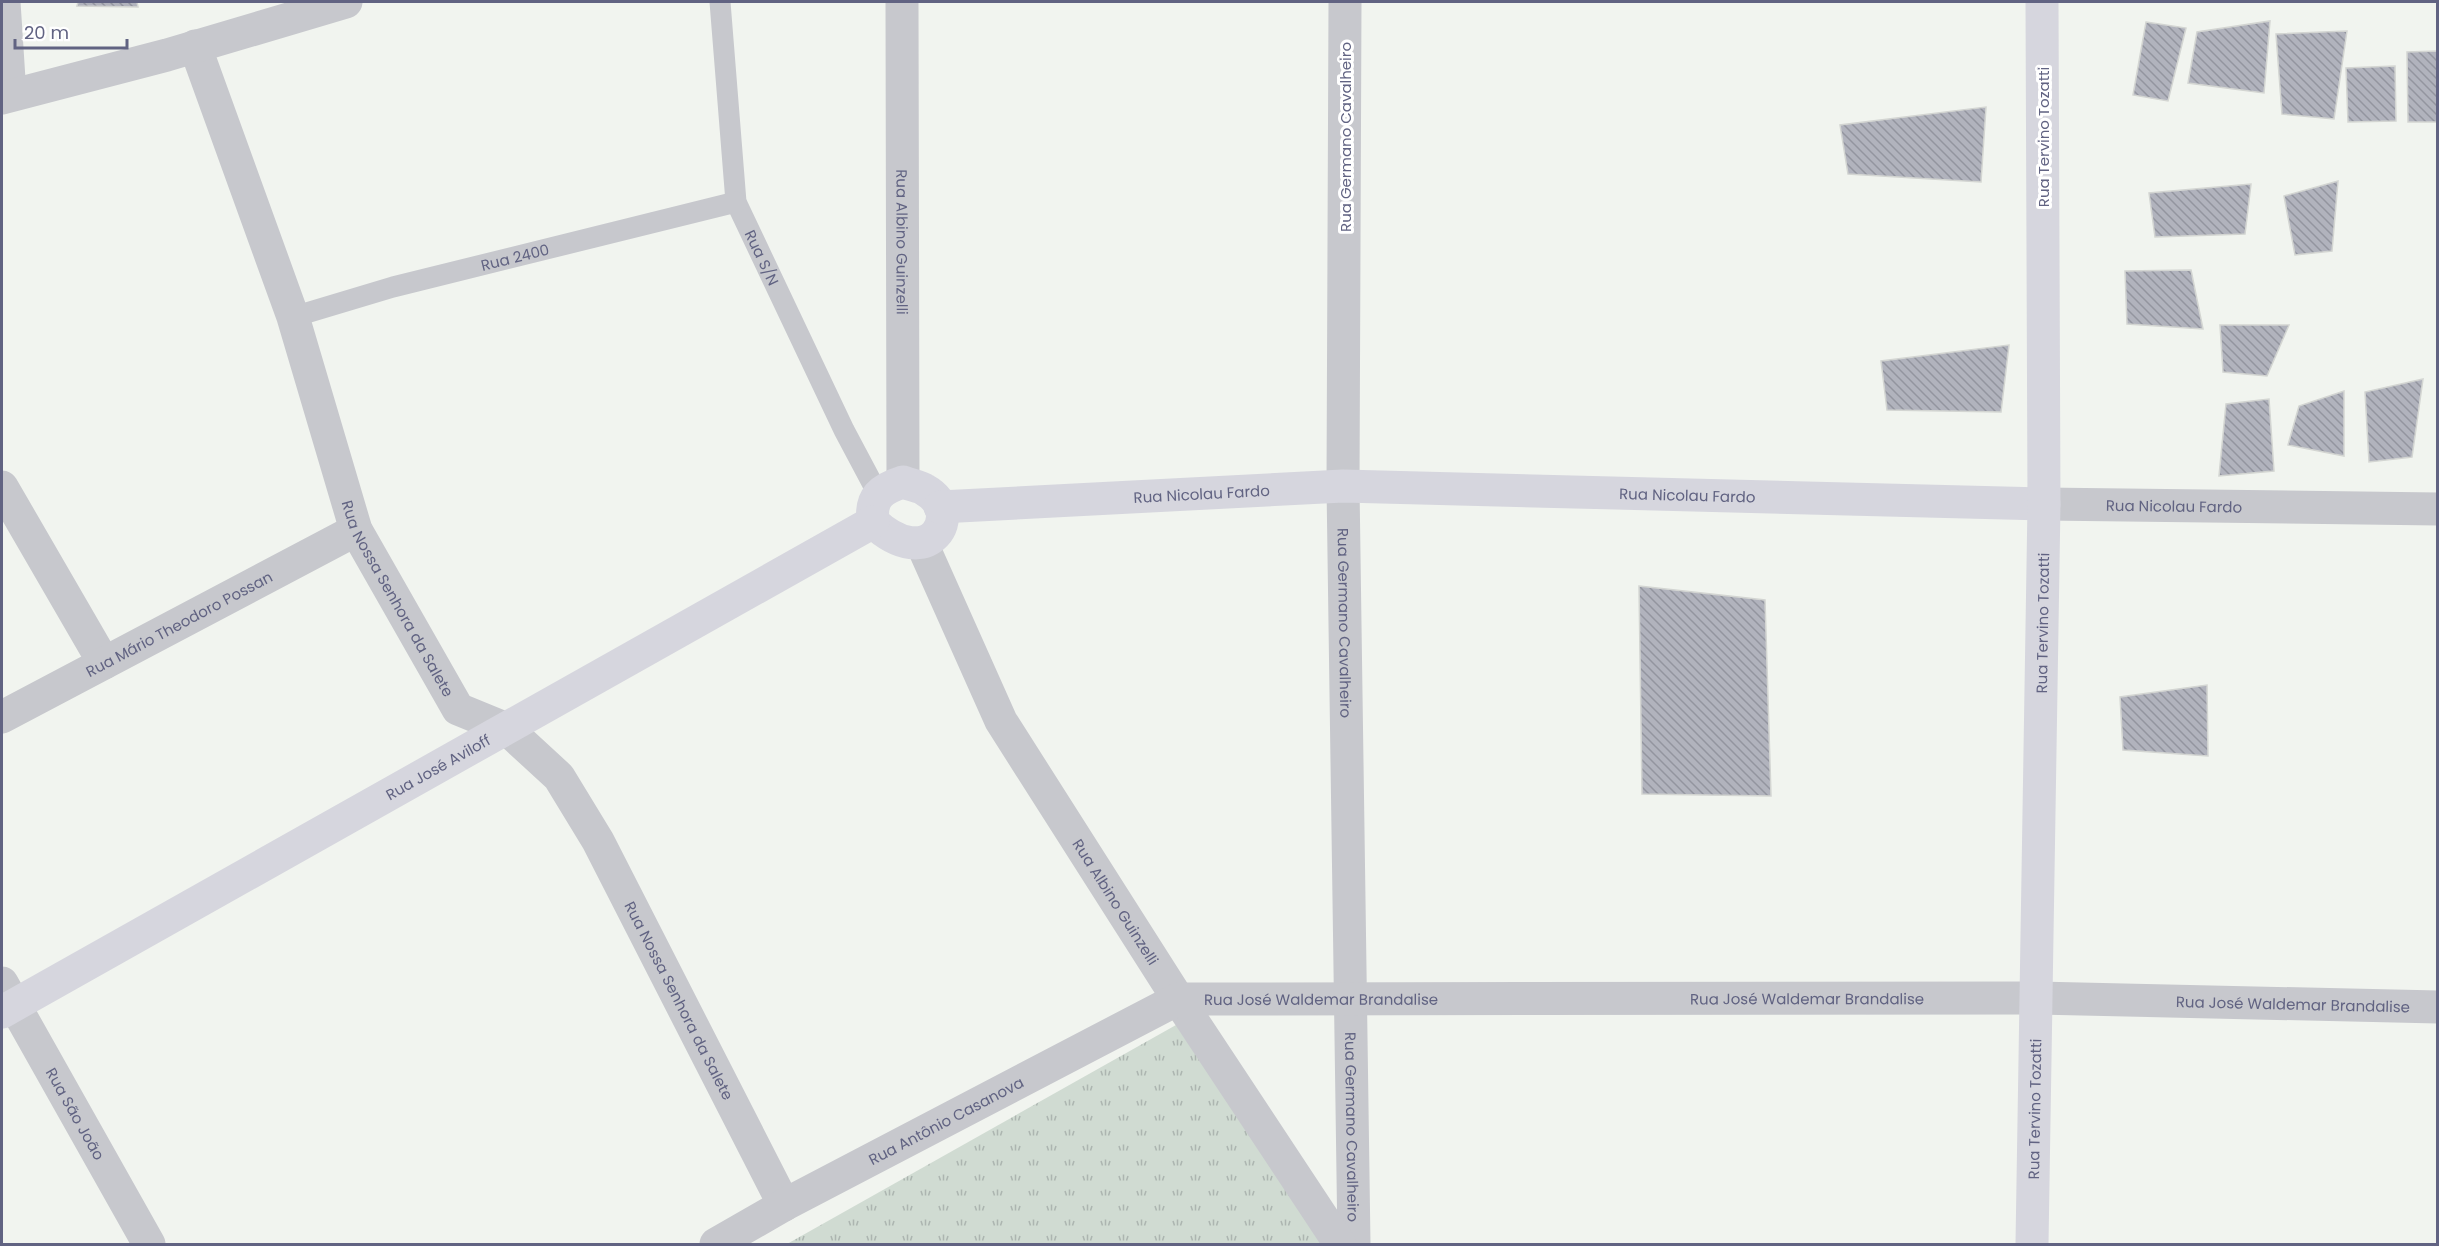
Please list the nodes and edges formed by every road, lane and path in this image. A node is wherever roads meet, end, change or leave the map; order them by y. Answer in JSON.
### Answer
{"nodes":[{"id":1,"x":4,"y":2,"type":"edge"},
{"id":2,"x":346,"y":2,"type":"edge"},
{"id":3,"x":720,"y":2,"type":"edge"},
{"id":4,"x":902,"y":2,"type":"edge"},
{"id":5,"x":1345,"y":2,"type":"edge"},
{"id":6,"x":2042,"y":2,"type":"edge"},
{"id":7,"x":195,"y":46,"type":"junction"},
{"id":8,"x":6,"y":97,"type":"edge"},
{"id":9,"x":736,"y":202,"type":"junction"},
{"id":10,"x":293,"y":317,"type":"junction"},
{"id":11,"x":1343,"y":486,"type":"junction"},
{"id":12,"x":2,"y":487,"type":"edge"},
{"id":13,"x":885,"y":499,"type":"junction"},
{"id":14,"x":2044,"y":504,"type":"junction"},
{"id":15,"x":940,"y":507,"type":"junction"},
{"id":16,"x":2438,"y":509,"type":"edge"},
{"id":17,"x":356,"y":530,"type":"junction"},
{"id":18,"x":922,"y":544,"type":"junction"},
{"id":19,"x":104,"y":663,"type":"junction"},
{"id":20,"x":2,"y":717,"type":"edge"},
{"id":21,"x":507,"y":729,"type":"junction"},
{"id":22,"x":1349,"y":997,"type":"junction"},
{"id":23,"x":2037,"y":998,"type":"junction"},
{"id":24,"x":1178,"y":999,"type":"junction"},
{"id":25,"x":6,"y":1000,"type":"edge"},
{"id":26,"x":2438,"y":1007,"type":"edge"},
{"id":27,"x":784,"y":1205,"type":"junction"},
{"id":28,"x":149,"y":1245,"type":"edge"},
{"id":29,"x":716,"y":1245,"type":"edge"},
{"id":30,"x":1340,"y":1245,"type":"edge"},
{"id":31,"x":1354,"y":1245,"type":"edge"},
{"id":32,"x":2032,"y":1245,"type":"edge"}],
"edges":[{"from":1,"to":8,"type":"street"},
{"from":2,"to":7,"type":"street"},
{"from":3,"to":9,"type":"lane","name":"Rua S/N"},
{"from":4,"to":13,"type":"street","name":"Rua Albino Guinzelli"},
{"from":5,"to":11,"type":"street","name":"Rua Germano Cavalheiro"},
{"from":6,"to":14,"type":"street","name":"Rua Tervino Tozatti"},
{"from":7,"to":8,"type":"street"},
{"from":7,"to":10,"type":"street","name":"Rua Nossa Senhora da Salete"},
{"from":9,"to":10,"type":"lane","name":"Rua 2400"},
{"from":9,"to":13,"type":"lane","name":"Rua S/N"},
{"from":10,"to":17,"type":"street","name":"Rua Nossa Senhora da Salete"},
{"from":11,"to":14,"type":"street","name":"Rua Nicolau Fardo"},
{"from":11,"to":15,"type":"street","name":"Rua Nicolau Fardo"},
{"from":11,"to":22,"type":"street","name":"Rua Germano Cavalheiro"},
{"from":12,"to":19,"type":"street"},
{"from":13,"to":15,"type":"street"},
{"from":13,"to":18,"type":"street"},
{"from":13,"to":21,"type":"street","name":"Rua José Aviloff"},
{"from":14,"to":16,"type":"street","name":"Rua Nicolau Fardo"},
{"from":14,"to":23,"type":"street","name":"Rua Tervino Tozatti"},
{"from":15,"to":18,"type":"street"},
{"from":17,"to":19,"type":"street","name":"Rua Mário Theodoro Possan"},
{"from":17,"to":21,"type":"street","name":"Rua Nossa Senhora da Salete"},
{"from":18,"to":24,"type":"street","name":"Rua Albino Guinzelli"},
{"from":19,"to":20,"type":"street","name":"Rua Mário Theodoro Possan"},
{"from":21,"to":25,"type":"street","name":"Rua José Aviloff"},
{"from":21,"to":27,"type":"street","name":"Rua Nossa Senhora da Salete"},
{"from":22,"to":23,"type":"street","name":"Rua José Waldemar Brandalise"},
{"from":22,"to":24,"type":"street","name":"Rua José Waldemar Brandalise"},
{"from":22,"to":31,"type":"street","name":"Rua Germano Cavalheiro"},
{"from":23,"to":26,"type":"street","name":"Rua José Waldemar Brandalise"},
{"from":23,"to":32,"type":"street","name":"Rua Tervino Tozatti"},
{"from":24,"to":27,"type":"street","name":"Rua Antônio Casanova"},
{"from":24,"to":30,"type":"street","name":"Rua Albino Guinzelli"},
{"from":25,"to":28,"type":"street","name":"Rua São João"},
{"from":27,"to":29,"type":"street","name":"Rua Antônio Casanova"}]}
